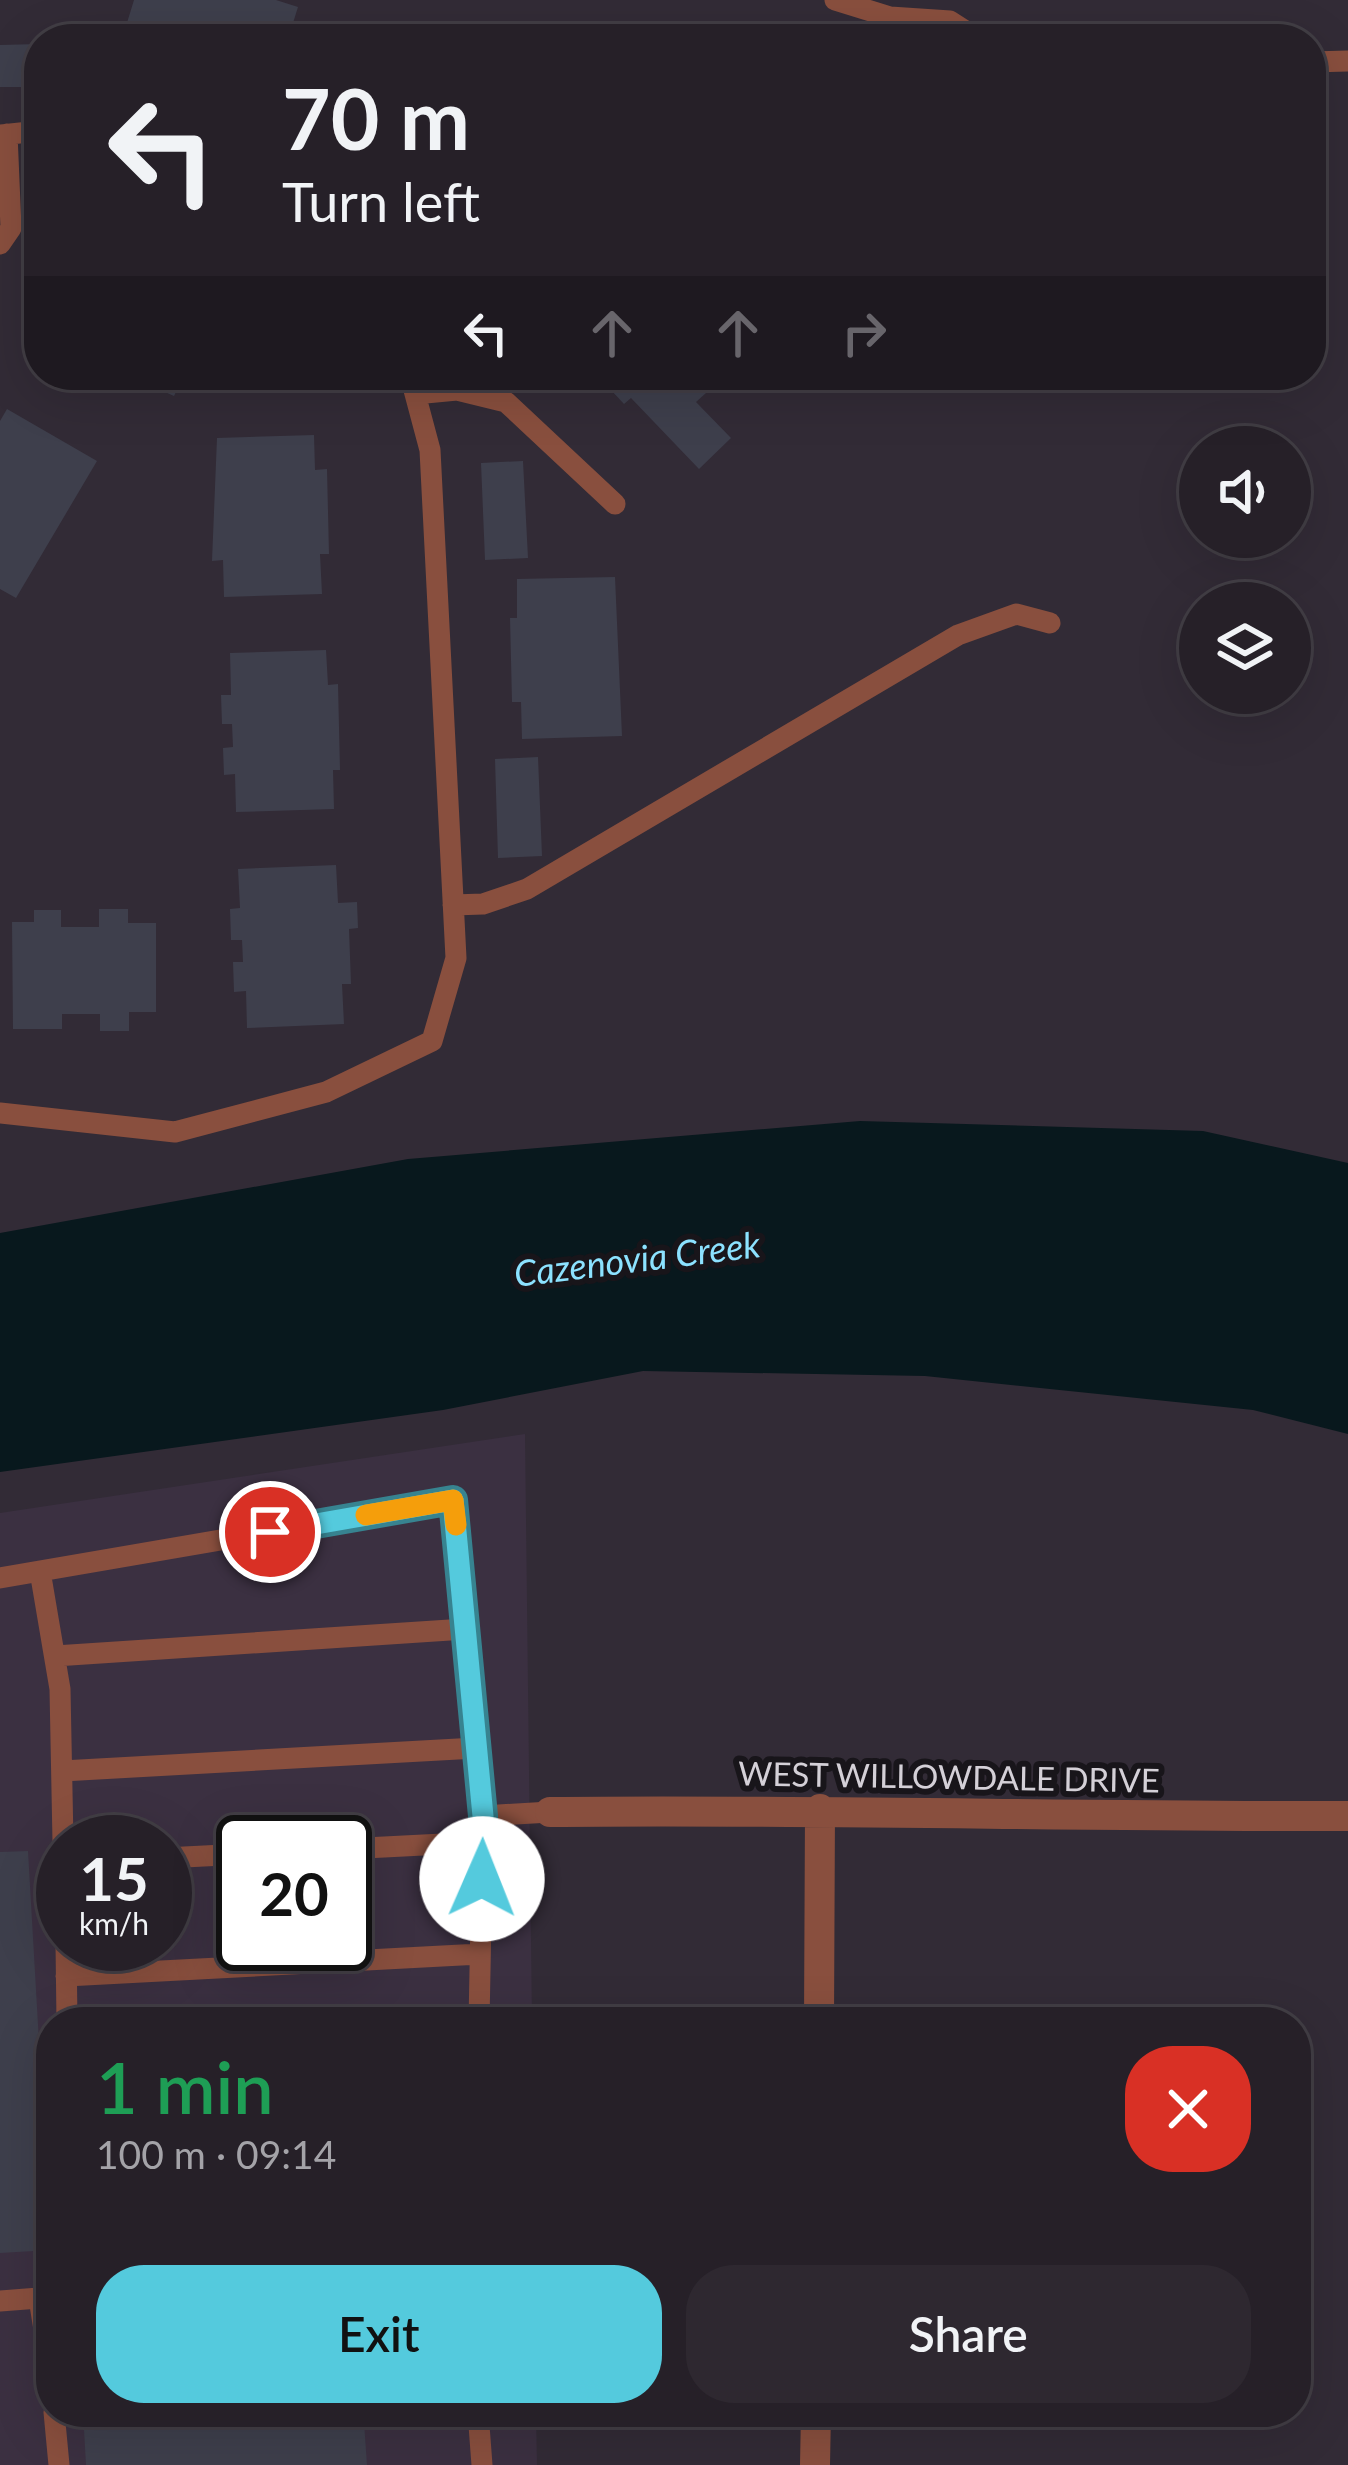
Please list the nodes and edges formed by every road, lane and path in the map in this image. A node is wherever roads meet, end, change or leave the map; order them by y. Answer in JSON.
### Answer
{"nodes":[{"id":1,"x":835,"y":0,"type":"edge"},
{"id":2,"x":950,"y":11,"type":"edge"},
{"id":3,"x":4,"y":134,"type":"edge"},
{"id":4,"x":0,"y":244,"type":"edge"},
{"id":5,"x":415,"y":390,"type":"edge"},
{"id":6,"x":458,"y":390,"type":"edge"},
{"id":7,"x":615,"y":504,"type":"dead end"},
{"id":8,"x":1051,"y":623,"type":"dead end"},
{"id":9,"x":453,"y":905,"type":"junction"},
{"id":10,"x":0,"y":1113,"type":"edge"},
{"id":11,"x":40,"y":1571,"type":"junction"},
{"id":12,"x":0,"y":1578,"type":"edge"},
{"id":13,"x":465,"y":1629,"type":"junction"},
{"id":14,"x":55,"y":1656,"type":"junction"},
{"id":15,"x":476,"y":1748,"type":"junction"},
{"id":16,"x":62,"y":1771,"type":"junction"},
{"id":17,"x":820,"y":1809,"type":"junction"},
{"id":18,"x":550,"y":1811,"type":"joint"},
{"id":19,"x":63,"y":1815,"type":"edge"},
{"id":20,"x":483,"y":1816,"type":"junction"},
{"id":21,"x":1348,"y":1816,"type":"edge"},
{"id":22,"x":482,"y":1842,"type":"junction"},
{"id":23,"x":372,"y":1848,"type":"edge"},
{"id":24,"x":480,"y":1954,"type":"junction"},
{"id":25,"x":66,"y":1971,"type":"edge"},
{"id":26,"x":66,"y":1976,"type":"junction"},
{"id":27,"x":67,"y":2007,"type":"edge"},
{"id":28,"x":478,"y":2007,"type":"edge"},
{"id":29,"x":819,"y":2007,"type":"edge"},
{"id":30,"x":36,"y":2292,"type":"edge"},
{"id":31,"x":0,"y":2301,"type":"edge"},
{"id":32,"x":55,"y":2427,"type":"edge"},
{"id":33,"x":479,"y":2427,"type":"edge"},
{"id":34,"x":815,"y":2427,"type":"edge"},
{"id":35,"x":58,"y":2465,"type":"edge"},
{"id":36,"x":482,"y":2465,"type":"edge"},
{"id":37,"x":815,"y":2465,"type":"edge"}],
"edges":[{"from":1,"to":2,"type":"lane"},
{"from":3,"to":4,"type":"lane"},
{"from":5,"to":9,"type":"lane"},
{"from":6,"to":7,"type":"lane"},
{"from":8,"to":9,"type":"lane"},
{"from":9,"to":10,"type":"lane"},
{"from":11,"to":12,"type":"lane"},
{"from":11,"to":13,"type":"lane"},
{"from":11,"to":14,"type":"lane"},
{"from":13,"to":14,"type":"lane"},
{"from":13,"to":15,"type":"lane"},
{"from":14,"to":16,"type":"lane"},
{"from":15,"to":16,"type":"lane"},
{"from":15,"to":20,"type":"lane"},
{"from":16,"to":19,"type":"lane"},
{"from":17,"to":18,"type":"street","name":"WEST WILLOWDALE DRIVE"},
{"from":17,"to":21,"type":"street","name":"WEST WILLOWDALE DRIVE"},
{"from":17,"to":29,"type":"street"},
{"from":18,"to":20,"type":"lane"},
{"from":20,"to":22,"type":"lane"},
{"from":22,"to":23,"type":"lane"},
{"from":22,"to":24,"type":"lane"},
{"from":24,"to":26,"type":"lane"},
{"from":24,"to":28,"type":"lane"},
{"from":25,"to":26,"type":"lane"},
{"from":26,"to":27,"type":"lane"},
{"from":30,"to":31,"type":"lane"},
{"from":32,"to":35,"type":"lane"},
{"from":33,"to":36,"type":"lane"},
{"from":34,"to":37,"type":"street"}]}
